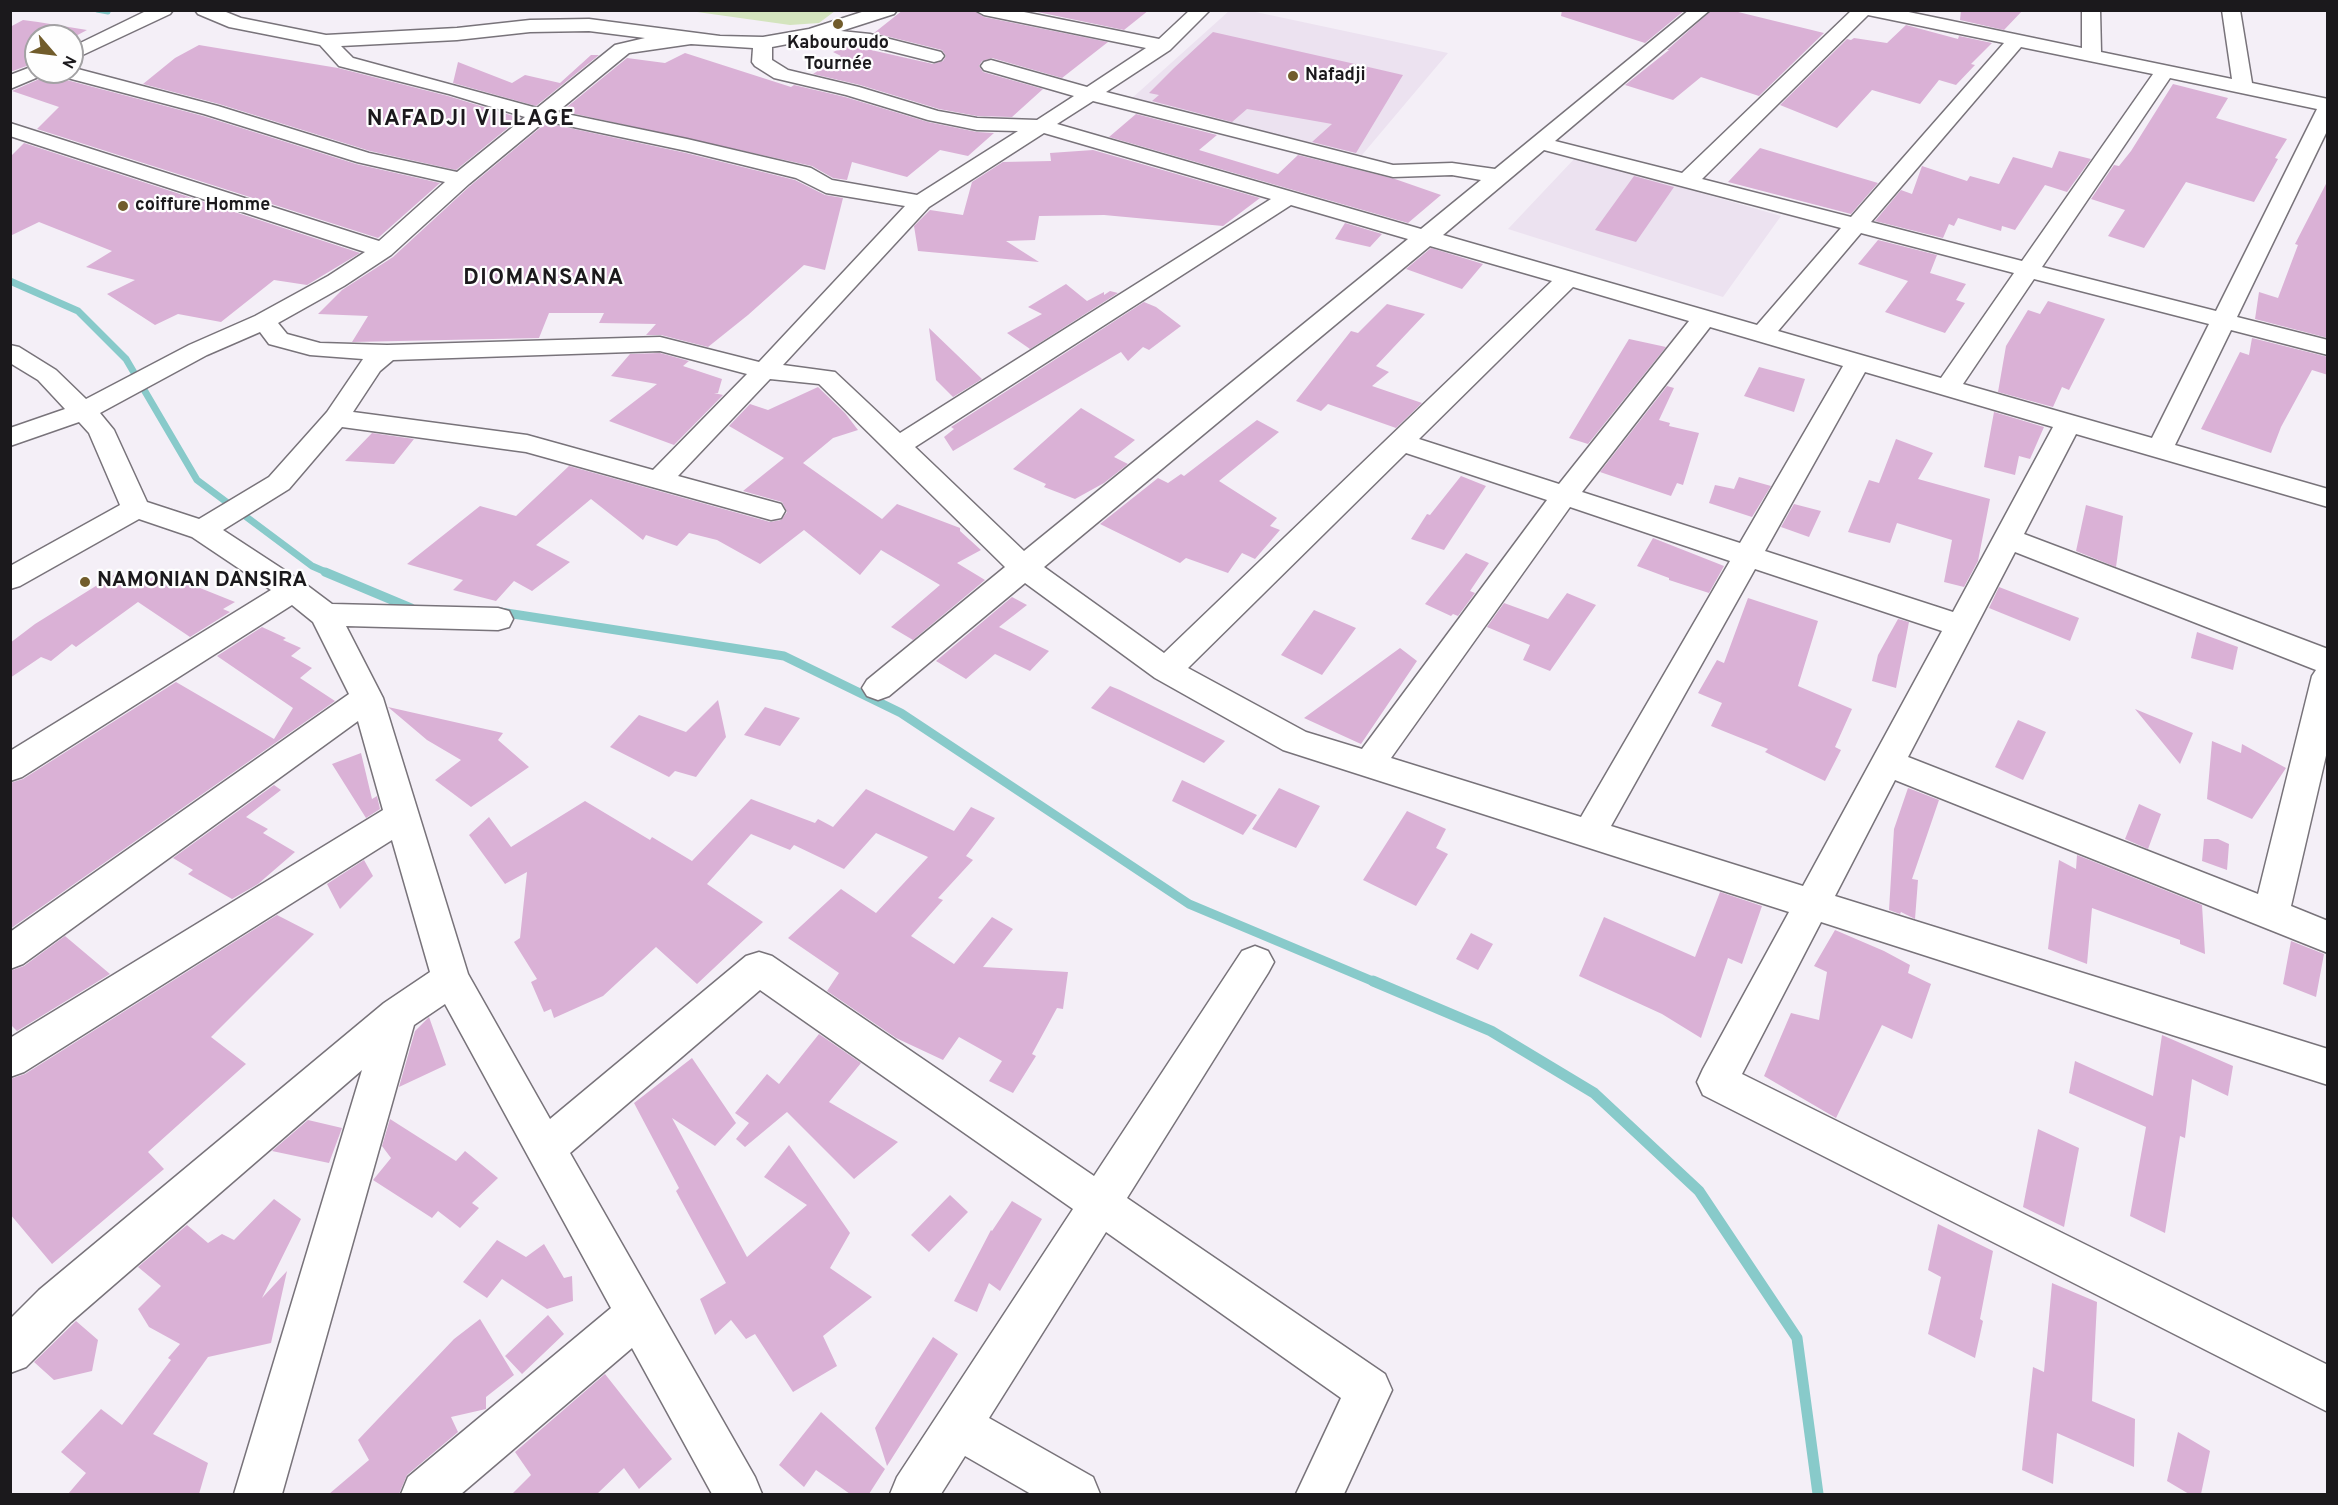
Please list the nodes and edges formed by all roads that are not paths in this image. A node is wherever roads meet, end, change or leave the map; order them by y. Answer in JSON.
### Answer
{"nodes":[{"id":1,"x":164,"y":10,"type":"edge"},
{"id":2,"x":204,"y":10,"type":"edge"},
{"id":3,"x":266,"y":10,"type":"edge"},
{"id":4,"x":888,"y":10,"type":"edge"},
{"id":5,"x":984,"y":10,"type":"edge"},
{"id":6,"x":1202,"y":10,"type":"edge"},
{"id":7,"x":1701,"y":10,"type":"edge"},
{"id":8,"x":1863,"y":10,"type":"edge"},
{"id":9,"x":1870,"y":10,"type":"edge"},
{"id":10,"x":2091,"y":10,"type":"edge"},
{"id":11,"x":2231,"y":10,"type":"edge"},
{"id":12,"x":1937,"y":17,"type":"edge"},
{"id":13,"x":236,"y":23,"type":"junction"},
{"id":14,"x":812,"y":34,"type":"junction"},
{"id":15,"x":693,"y":38,"type":"junction"},
{"id":16,"x":2016,"y":40,"type":"junction"},
{"id":17,"x":326,"y":41,"type":"junction"},
{"id":18,"x":762,"y":43,"type":"junction"},
{"id":19,"x":1163,"y":46,"type":"junction"},
{"id":20,"x":84,"y":48,"type":"edge"},
{"id":21,"x":934,"y":56,"type":"dead end"},
{"id":22,"x":2092,"y":56,"type":"junction"},
{"id":23,"x":991,"y":66,"type":"dead end"},
{"id":24,"x":2165,"y":71,"type":"junction"},
{"id":25,"x":84,"y":76,"type":"edge"},
{"id":26,"x":24,"y":77,"type":"edge"},
{"id":27,"x":10,"y":83,"type":"edge"},
{"id":28,"x":2242,"y":87,"type":"junction"},
{"id":29,"x":1090,"y":94,"type":"junction"},
{"id":30,"x":2328,"y":106,"type":"edge"},
{"id":31,"x":544,"y":114,"type":"junction"},
{"id":32,"x":1041,"y":126,"type":"junction"},
{"id":33,"x":10,"y":129,"type":"edge"},
{"id":34,"x":1540,"y":143,"type":"junction"},
{"id":35,"x":1499,"y":176,"type":"junction"},
{"id":36,"x":461,"y":179,"type":"junction"},
{"id":37,"x":1687,"y":181,"type":"junction"},
{"id":38,"x":1288,"y":198,"type":"junction"},
{"id":39,"x":921,"y":202,"type":"junction"},
{"id":40,"x":1856,"y":225,"type":"junction"},
{"id":41,"x":1425,"y":237,"type":"junction"},
{"id":42,"x":383,"y":250,"type":"junction"},
{"id":43,"x":2029,"y":270,"type":"junction"},
{"id":44,"x":1569,"y":279,"type":"junction"},
{"id":45,"x":1705,"y":318,"type":"junction"},
{"id":46,"x":2223,"y":320,"type":"junction"},
{"id":47,"x":264,"y":321,"type":"junction"},
{"id":48,"x":1762,"y":334,"type":"junction"},
{"id":49,"x":2328,"y":348,"type":"edge"},
{"id":50,"x":10,"y":352,"type":"edge"},
{"id":51,"x":387,"y":353,"type":"junction"},
{"id":52,"x":1858,"y":362,"type":"junction"},
{"id":53,"x":764,"y":371,"type":"junction"},
{"id":54,"x":1947,"y":388,"type":"junction"},
{"id":55,"x":82,"y":412,"type":"junction"},
{"id":56,"x":336,"y":418,"type":"junction"},
{"id":57,"x":2069,"y":423,"type":"junction"},
{"id":58,"x":10,"y":438,"type":"edge"},
{"id":59,"x":1401,"y":442,"type":"junction"},
{"id":60,"x":898,"y":446,"type":"junction"},
{"id":61,"x":2160,"y":449,"type":"junction"},
{"id":62,"x":658,"y":480,"type":"junction"},
{"id":63,"x":1564,"y":496,"type":"junction"},
{"id":64,"x":2328,"y":498,"type":"edge"},
{"id":65,"x":136,"y":508,"type":"junction"},
{"id":66,"x":771,"y":511,"type":"dead end"},
{"id":67,"x":202,"y":530,"type":"junction"},
{"id":68,"x":2007,"y":538,"type":"junction"},
{"id":69,"x":1748,"y":555,"type":"junction"},
{"id":70,"x":1024,"y":568,"type":"junction"},
{"id":71,"x":10,"y":579,"type":"edge"},
{"id":72,"x":293,"y":590,"type":"junction"},
{"id":73,"x":325,"y":615,"type":"junction"},
{"id":74,"x":498,"y":619,"type":"dead end"},
{"id":75,"x":1961,"y":626,"type":"junction"},
{"id":76,"x":2328,"y":662,"type":"edge"},
{"id":77,"x":1166,"y":670,"type":"junction"},
{"id":78,"x":2328,"y":676,"type":"edge"},
{"id":79,"x":878,"y":688,"type":"dead end"},
{"id":80,"x":367,"y":698,"type":"junction"},
{"id":81,"x":2318,"y":762,"type":"edge"},
{"id":82,"x":1887,"y":763,"type":"junction"},
{"id":83,"x":1369,"y":764,"type":"junction"},
{"id":84,"x":10,"y":768,"type":"edge"},
{"id":85,"x":402,"y":816,"type":"junction"},
{"id":86,"x":1589,"y":834,"type":"junction"},
{"id":87,"x":1812,"y":904,"type":"junction"},
{"id":88,"x":2271,"y":915,"type":"junction"},
{"id":89,"x":2328,"y":937,"type":"edge"},
{"id":90,"x":10,"y":954,"type":"edge"},
{"id":91,"x":1254,"y":962,"type":"dead end"},
{"id":92,"x":451,"y":979,"type":"junction"},
{"id":93,"x":398,"y":1015,"type":"junction"},
{"id":94,"x":10,"y":1059,"type":"edge"},
{"id":95,"x":2328,"y":1067,"type":"edge"},
{"id":96,"x":545,"y":1149,"type":"junction"},
{"id":97,"x":1100,"y":1204,"type":"junction"},
{"id":98,"x":638,"y":1314,"type":"junction"},
{"id":99,"x":10,"y":1351,"type":"edge"},
{"id":100,"x":2328,"y":1389,"type":"edge"},
{"id":101,"x":958,"y":1426,"type":"junction"},
{"id":102,"x":258,"y":1494,"type":"edge"},
{"id":103,"x":425,"y":1494,"type":"edge"},
{"id":104,"x":738,"y":1494,"type":"edge"},
{"id":105,"x":914,"y":1494,"type":"edge"},
{"id":106,"x":1076,"y":1494,"type":"edge"},
{"id":107,"x":1320,"y":1494,"type":"edge"}],
"edges":[{"from":1,"to":20,"type":"street"},
{"from":2,"to":13,"type":"street"},
{"from":3,"to":13,"type":"street"},
{"from":4,"to":14,"type":"street"},
{"from":5,"to":19,"type":"street"},
{"from":6,"to":19,"type":"street"},
{"from":7,"to":34,"type":"street"},
{"from":8,"to":37,"type":"street"},
{"from":9,"to":12,"type":"street"},
{"from":10,"to":22,"type":"street"},
{"from":11,"to":28,"type":"street"},
{"from":12,"to":16,"type":"street"},
{"from":13,"to":17,"type":"street"},
{"from":14,"to":18,"type":"street"},
{"from":14,"to":21,"type":"street"},
{"from":15,"to":17,"type":"street"},
{"from":15,"to":18,"type":"street"},
{"from":15,"to":31,"type":"street"},
{"from":16,"to":22,"type":"street"},
{"from":16,"to":40,"type":"street"},
{"from":17,"to":31,"type":"street"},
{"from":18,"to":32,"type":"street"},
{"from":19,"to":29,"type":"street"},
{"from":22,"to":24,"type":"street"},
{"from":23,"to":29,"type":"street"},
{"from":24,"to":28,"type":"street"},
{"from":24,"to":43,"type":"street"},
{"from":25,"to":36,"type":"street"},
{"from":26,"to":27,"type":"street"},
{"from":28,"to":30,"type":"street"},
{"from":29,"to":32,"type":"street"},
{"from":29,"to":35,"type":"street"},
{"from":30,"to":46,"type":"street"},
{"from":31,"to":36,"type":"street"},
{"from":31,"to":39,"type":"street"},
{"from":32,"to":38,"type":"street"},
{"from":32,"to":39,"type":"street"},
{"from":33,"to":42,"type":"street"},
{"from":34,"to":35,"type":"street"},
{"from":34,"to":37,"type":"street"},
{"from":35,"to":41,"type":"street"},
{"from":36,"to":42,"type":"street"},
{"from":37,"to":40,"type":"street"},
{"from":38,"to":41,"type":"street"},
{"from":38,"to":60,"type":"street"},
{"from":39,"to":53,"type":"street"},
{"from":40,"to":43,"type":"street"},
{"from":40,"to":48,"type":"street"},
{"from":41,"to":44,"type":"street"},
{"from":41,"to":70,"type":"street"},
{"from":42,"to":47,"type":"street"},
{"from":43,"to":46,"type":"street"},
{"from":43,"to":54,"type":"street"},
{"from":44,"to":45,"type":"street"},
{"from":44,"to":59,"type":"street"},
{"from":45,"to":48,"type":"street"},
{"from":45,"to":63,"type":"street"},
{"from":46,"to":49,"type":"street"},
{"from":46,"to":61,"type":"street"},
{"from":47,"to":51,"type":"street"},
{"from":47,"to":55,"type":"street"},
{"from":48,"to":52,"type":"street"},
{"from":50,"to":55,"type":"street"},
{"from":51,"to":53,"type":"street"},
{"from":51,"to":56,"type":"street"},
{"from":52,"to":54,"type":"street"},
{"from":52,"to":69,"type":"street"},
{"from":53,"to":60,"type":"street"},
{"from":53,"to":62,"type":"street"},
{"from":54,"to":57,"type":"street"},
{"from":55,"to":58,"type":"street"},
{"from":55,"to":65,"type":"street"},
{"from":56,"to":62,"type":"street"},
{"from":56,"to":67,"type":"street"},
{"from":57,"to":61,"type":"street"},
{"from":57,"to":68,"type":"street"},
{"from":59,"to":63,"type":"street"},
{"from":59,"to":77,"type":"street"},
{"from":60,"to":70,"type":"street"},
{"from":61,"to":64,"type":"street"},
{"from":62,"to":66,"type":"street"},
{"from":63,"to":69,"type":"street"},
{"from":63,"to":83,"type":"street"},
{"from":65,"to":67,"type":"street"},
{"from":65,"to":71,"type":"street"},
{"from":67,"to":72,"type":"street"},
{"from":68,"to":75,"type":"street"},
{"from":68,"to":76,"type":"street"},
{"from":69,"to":75,"type":"street"},
{"from":69,"to":86,"type":"street"},
{"from":70,"to":77,"type":"street"},
{"from":70,"to":79,"type":"street"},
{"from":72,"to":73,"type":"street"},
{"from":72,"to":84,"type":"street"},
{"from":73,"to":74,"type":"street"},
{"from":73,"to":80,"type":"street"},
{"from":75,"to":82,"type":"street"},
{"from":77,"to":83,"type":"street"},
{"from":78,"to":81,"type":"street"},
{"from":80,"to":85,"type":"street"},
{"from":80,"to":90,"type":"street"},
{"from":81,"to":88,"type":"street"},
{"from":82,"to":87,"type":"street"},
{"from":82,"to":88,"type":"street"},
{"from":83,"to":86,"type":"street"},
{"from":85,"to":92,"type":"street"},
{"from":85,"to":94,"type":"street"},
{"from":86,"to":87,"type":"street"},
{"from":87,"to":95,"type":"street"},
{"from":87,"to":100,"type":"street"},
{"from":88,"to":89,"type":"street"},
{"from":91,"to":97,"type":"street"},
{"from":92,"to":93,"type":"street"},
{"from":92,"to":96,"type":"street"},
{"from":93,"to":99,"type":"street"},
{"from":93,"to":102,"type":"street"},
{"from":96,"to":97,"type":"street"},
{"from":96,"to":98,"type":"street"},
{"from":97,"to":101,"type":"street"},
{"from":97,"to":107,"type":"street"},
{"from":98,"to":103,"type":"street"},
{"from":98,"to":104,"type":"street"},
{"from":101,"to":105,"type":"street"},
{"from":101,"to":106,"type":"street"}]}
